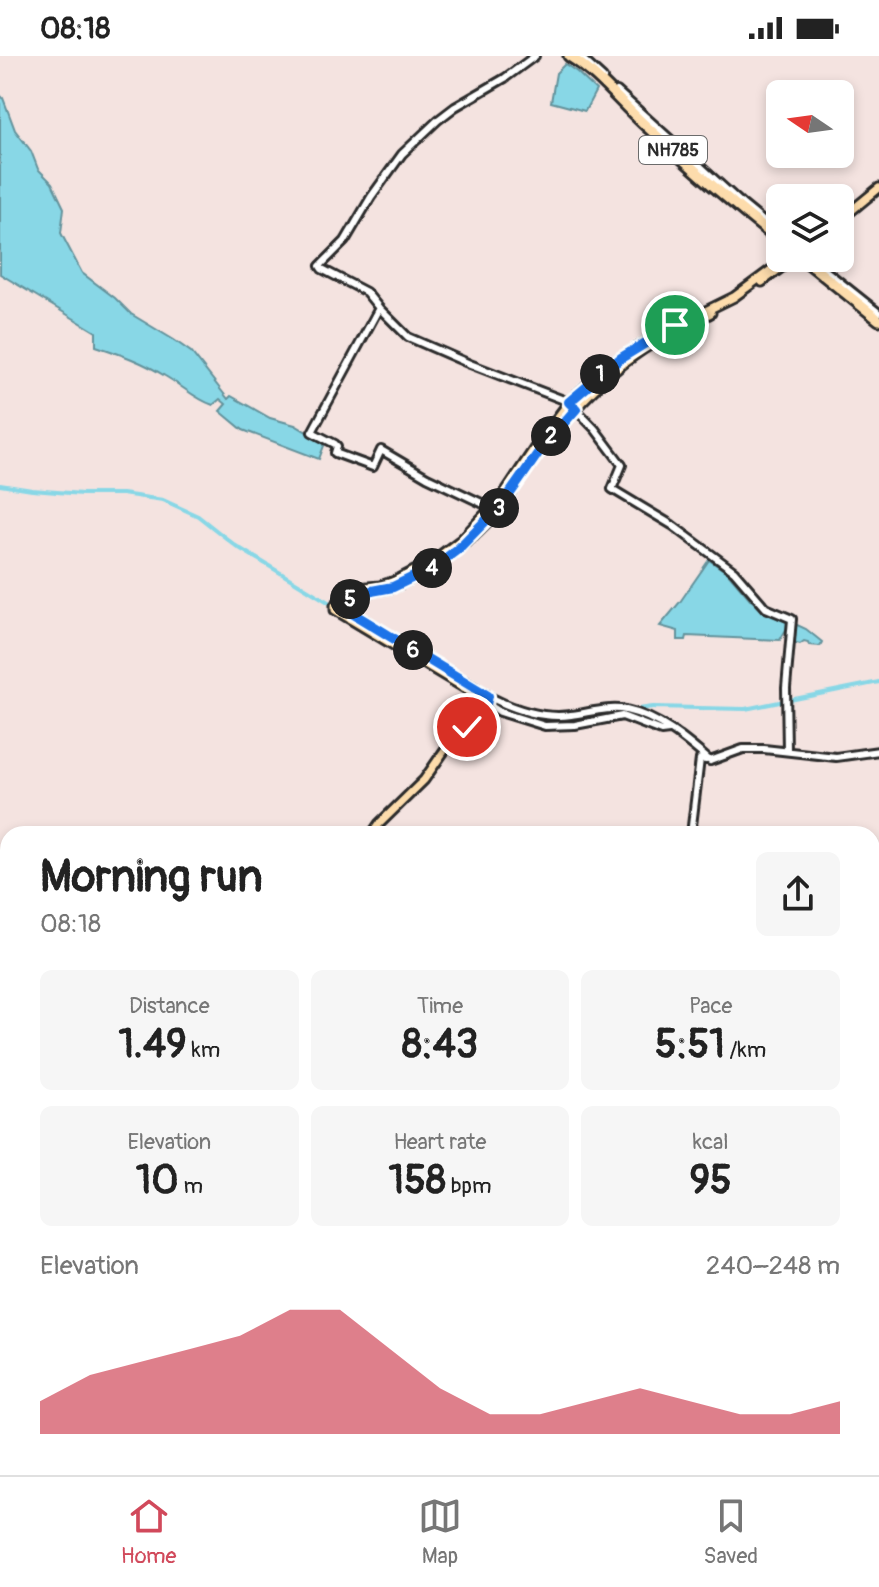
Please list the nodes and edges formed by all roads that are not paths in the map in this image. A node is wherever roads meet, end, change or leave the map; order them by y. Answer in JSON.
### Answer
{"nodes":[{"id":1,"x":535,"y":56,"type":"edge"},
{"id":2,"x":568,"y":56,"type":"edge"},
{"id":3,"x":578,"y":56,"type":"edge"},
{"id":4,"x":879,"y":185,"type":"edge"},
{"id":5,"x":854,"y":204,"type":"edge"},
{"id":6,"x":854,"y":207,"type":"edge"},
{"id":7,"x":766,"y":227,"type":"edge"},
{"id":8,"x":766,"y":229,"type":"edge"},
{"id":9,"x":768,"y":272,"type":"edge"},
{"id":10,"x":778,"y":272,"type":"edge"},
{"id":11,"x":818,"y":272,"type":"edge"},
{"id":12,"x":826,"y":272,"type":"edge"},
{"id":13,"x":379,"y":308,"type":"junction"},
{"id":14,"x":879,"y":317,"type":"edge"},
{"id":15,"x":573,"y":405,"type":"junction"},
{"id":16,"x":492,"y":508,"type":"junction"},
{"id":17,"x":487,"y":702,"type":"junction"},
{"id":18,"x":499,"y":711,"type":"junction"},
{"id":19,"x":608,"y":714,"type":"junction"},
{"id":20,"x":669,"y":730,"type":"junction"},
{"id":21,"x":787,"y":751,"type":"junction"},
{"id":22,"x":879,"y":751,"type":"edge"},
{"id":23,"x":710,"y":761,"type":"junction"},
{"id":24,"x":382,"y":826,"type":"edge"},
{"id":25,"x":692,"y":826,"type":"edge"}],
"edges":[{"from":1,"to":13,"type":"main road"},
{"from":2,"to":8,"type":"highway","number":"NH785"},
{"from":3,"to":7,"type":"highway","number":"NH785"},
{"from":4,"to":5,"type":"main road"},
{"from":4,"to":6,"type":"main road"},
{"from":9,"to":15,"type":"main road"},
{"from":10,"to":15,"type":"main road"},
{"from":11,"to":14,"type":"highway"},
{"from":12,"to":14,"type":"highway"},
{"from":13,"to":15,"type":"main road"},
{"from":13,"to":16,"type":"main road"},
{"from":15,"to":16,"type":"main road"},
{"from":15,"to":17,"type":"main road"},
{"from":15,"to":21,"type":"main road"},
{"from":16,"to":17,"type":"main road"},
{"from":17,"to":18,"type":"main road"},
{"from":17,"to":18,"type":"main road"},
{"from":17,"to":19,"type":"main road"},
{"from":17,"to":24,"type":"main road"},
{"from":18,"to":19,"type":"main road"},
{"from":19,"to":20,"type":"main road"},
{"from":19,"to":20,"type":"main road"},
{"from":20,"to":23,"type":"main road"},
{"from":21,"to":22,"type":"main road"},
{"from":21,"to":23,"type":"main road"},
{"from":23,"to":25,"type":"main road"}]}
